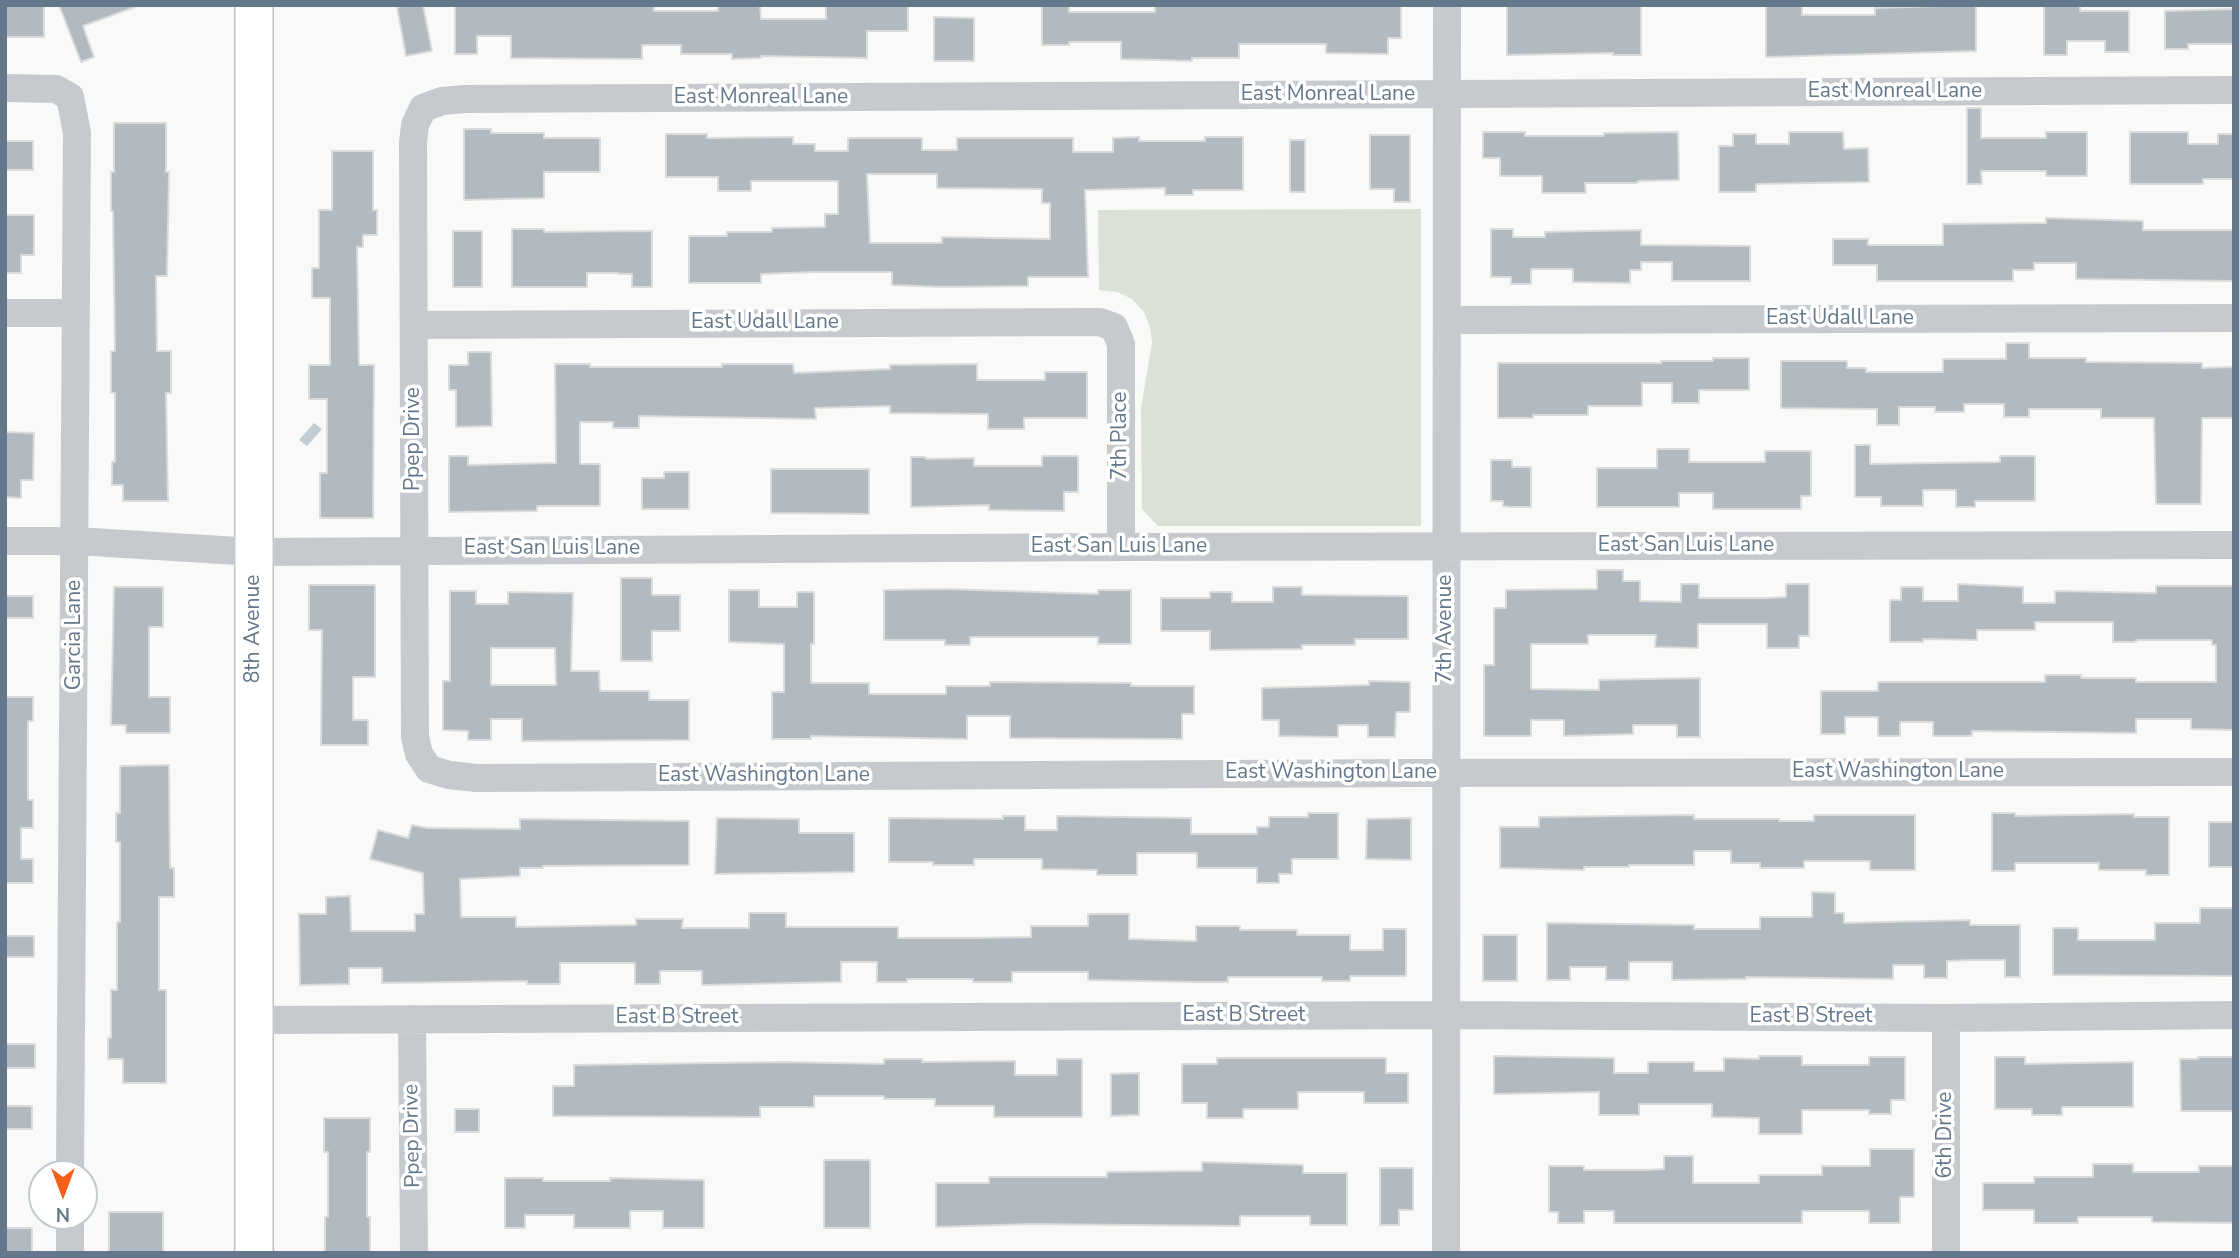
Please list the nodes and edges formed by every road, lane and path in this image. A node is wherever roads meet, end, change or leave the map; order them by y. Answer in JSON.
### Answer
{"nodes":[{"id":1,"x":254,"y":5,"type":"edge"},
{"id":2,"x":1447,"y":5,"type":"edge"},
{"id":3,"x":5,"y":88,"type":"edge"},
{"id":4,"x":2234,"y":90,"type":"edge"},
{"id":5,"x":1447,"y":94,"type":"junction"},
{"id":6,"x":423,"y":108,"type":"joint"},
{"id":7,"x":5,"y":313,"type":"edge"},
{"id":8,"x":74,"y":313,"type":"junction"},
{"id":9,"x":2234,"y":318,"type":"edge"},
{"id":10,"x":1447,"y":320,"type":"junction"},
{"id":11,"x":415,"y":325,"type":"junction"},
{"id":12,"x":1114,"y":327,"type":"joint"},
{"id":13,"x":5,"y":541,"type":"edge"},
{"id":14,"x":76,"y":541,"type":"junction"},
{"id":15,"x":2234,"y":545,"type":"edge"},
{"id":16,"x":1121,"y":547,"type":"junction"},
{"id":17,"x":1446,"y":547,"type":"junction"},
{"id":18,"x":414,"y":550,"type":"junction"},
{"id":19,"x":254,"y":552,"type":"junction"},
{"id":20,"x":429,"y":769,"type":"joint"},
{"id":21,"x":2234,"y":772,"type":"edge"},
{"id":22,"x":1446,"y":773,"type":"junction"},
{"id":23,"x":1446,"y":1015,"type":"junction"},
{"id":24,"x":2234,"y":1015,"type":"edge"},
{"id":25,"x":1946,"y":1017,"type":"junction"},
{"id":26,"x":254,"y":1020,"type":"junction"},
{"id":27,"x":412,"y":1020,"type":"junction"},
{"id":28,"x":70,"y":1160,"type":"edge"},
{"id":29,"x":70,"y":1230,"type":"edge"},
{"id":30,"x":70,"y":1253,"type":"edge"},
{"id":31,"x":254,"y":1253,"type":"edge"},
{"id":32,"x":414,"y":1253,"type":"edge"},
{"id":33,"x":1446,"y":1253,"type":"edge"},
{"id":34,"x":1946,"y":1253,"type":"edge"}],
"edges":[{"from":1,"to":19,"type":"main road","name":"8th Avenue"},
{"from":2,"to":5,"type":"street","name":"7th Avenue"},
{"from":3,"to":8,"type":"street","name":"Garcia Lane"},
{"from":4,"to":5,"type":"street","name":"East Monreal Lane"},
{"from":5,"to":6,"type":"street","name":"East Monreal Lane"},
{"from":5,"to":10,"type":"street","name":"7th Avenue"},
{"from":6,"to":11,"type":"street","name":"Ppep Drive"},
{"from":7,"to":8,"type":"street"},
{"from":8,"to":14,"type":"street","name":"Garcia Lane"},
{"from":9,"to":10,"type":"street","name":"East Udall Lane"},
{"from":10,"to":17,"type":"street","name":"7th Avenue"},
{"from":11,"to":12,"type":"street","name":"East Udall Lane"},
{"from":11,"to":18,"type":"street","name":"Ppep Drive"},
{"from":12,"to":16,"type":"street","name":"7th Place"},
{"from":13,"to":14,"type":"street","name":"East San Luis Lane"},
{"from":14,"to":19,"type":"street","name":"East San Luis Lane"},
{"from":14,"to":28,"type":"street","name":"Garcia Lane"},
{"from":15,"to":17,"type":"street","name":"East San Luis Lane"},
{"from":16,"to":17,"type":"street","name":"East San Luis Lane"},
{"from":16,"to":18,"type":"street","name":"East San Luis Lane"},
{"from":17,"to":22,"type":"street","name":"7th Avenue"},
{"from":18,"to":19,"type":"street","name":"East San Luis Lane"},
{"from":18,"to":20,"type":"street","name":"Ppep Drive"},
{"from":19,"to":26,"type":"main road","name":"8th Avenue"},
{"from":20,"to":22,"type":"street","name":"East Washington Lane"},
{"from":21,"to":22,"type":"street","name":"East Washington Lane"},
{"from":22,"to":23,"type":"street","name":"7th Avenue"},
{"from":23,"to":25,"type":"street","name":"East B Street"},
{"from":23,"to":27,"type":"street","name":"East B Street"},
{"from":23,"to":33,"type":"street","name":"7th Avenue"},
{"from":24,"to":25,"type":"street","name":"East B Street"},
{"from":25,"to":34,"type":"street","name":"6th Drive"},
{"from":26,"to":27,"type":"street","name":"East B Street"},
{"from":26,"to":31,"type":"main road","name":"8th Avenue"},
{"from":27,"to":32,"type":"street","name":"Ppep Drive"},
{"from":29,"to":30,"type":"street"}]}
